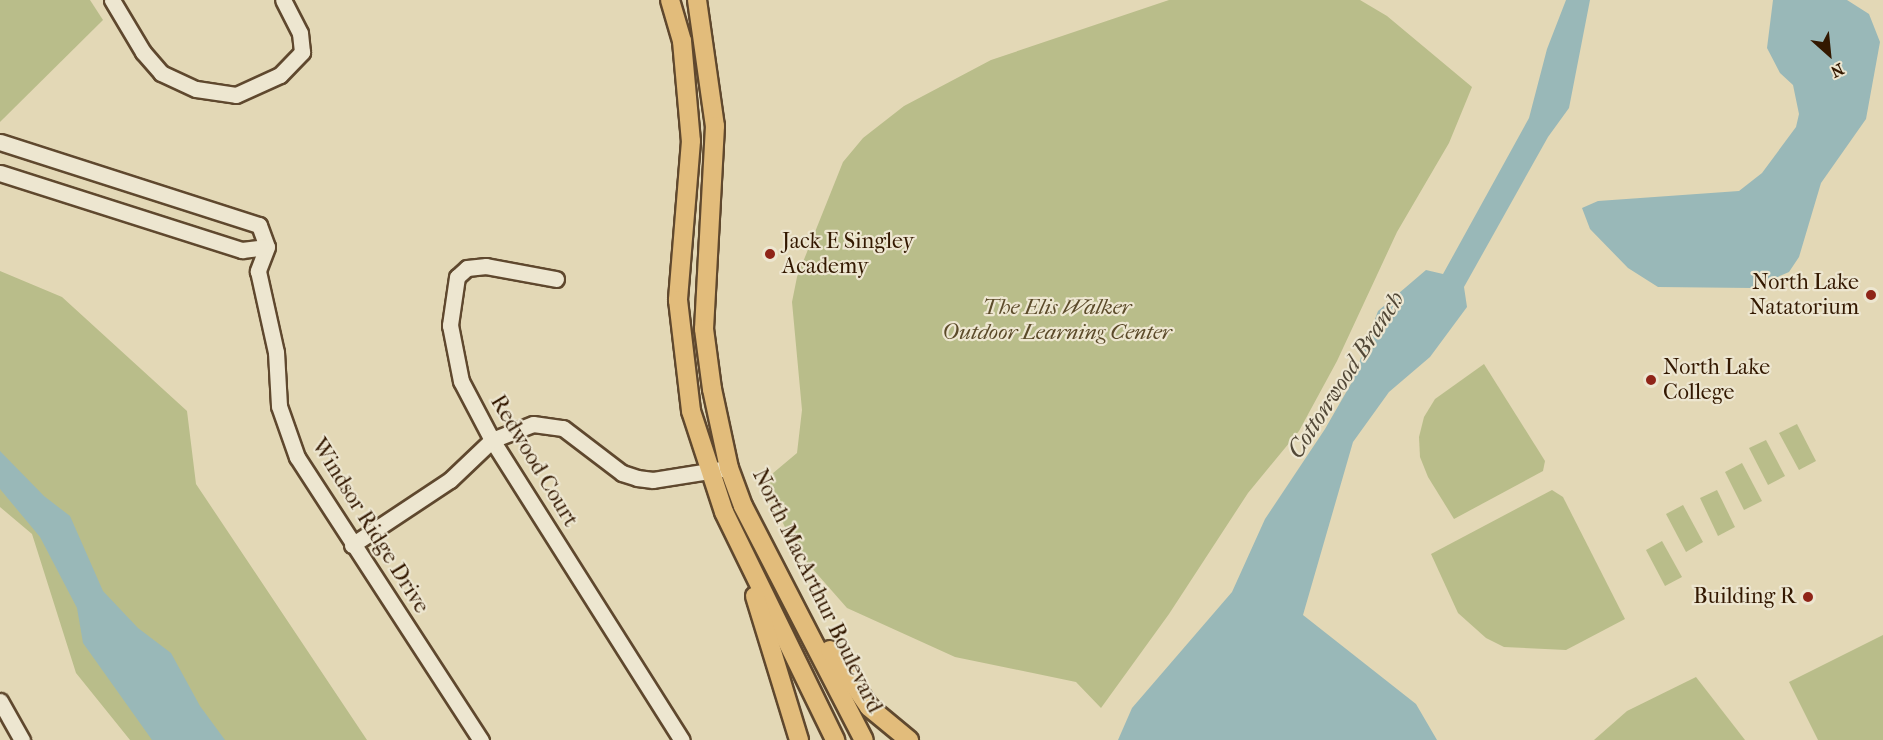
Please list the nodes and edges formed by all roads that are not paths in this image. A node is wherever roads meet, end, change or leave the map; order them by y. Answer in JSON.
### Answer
{"nodes":[{"id":1,"x":112,"y":0,"type":"edge"},
{"id":2,"x":283,"y":0,"type":"edge"},
{"id":3,"x":670,"y":0,"type":"edge"},
{"id":4,"x":697,"y":0,"type":"edge"},
{"id":5,"x":0,"y":142,"type":"edge"},
{"id":6,"x":0,"y":173,"type":"edge"},
{"id":7,"x":267,"y":248,"type":"junction"},
{"id":8,"x":556,"y":279,"type":"dead end"},
{"id":9,"x":492,"y":440,"type":"junction"},
{"id":10,"x":729,"y":468,"type":"junction"},
{"id":11,"x":708,"y":471,"type":"junction"},
{"id":12,"x":352,"y":545,"type":"junction"},
{"id":13,"x":745,"y":557,"type":"junction"},
{"id":14,"x":797,"y":606,"type":"junction"},
{"id":15,"x":0,"y":701,"type":"edge"},
{"id":16,"x":22,"y":740,"type":"edge"},
{"id":17,"x":481,"y":740,"type":"edge"},
{"id":18,"x":682,"y":740,"type":"edge"},
{"id":19,"x":799,"y":740,"type":"edge"},
{"id":20,"x":836,"y":740,"type":"edge"},
{"id":21,"x":864,"y":740,"type":"edge"},
{"id":22,"x":909,"y":740,"type":"edge"}],
"edges":[{"from":1,"to":2,"type":"street"},
{"from":3,"to":11,"type":"main road","name":"North MacArthur Boulevard"},
{"from":4,"to":10,"type":"main road","name":"North MacArthur Boulevard"},
{"from":5,"to":7,"type":"street"},
{"from":6,"to":7,"type":"street"},
{"from":7,"to":12,"type":"street","name":"Windsor Ridge Drive"},
{"from":8,"to":9,"type":"street","name":"Redwood Court"},
{"from":9,"to":11,"type":"street"},
{"from":9,"to":12,"type":"street"},
{"from":9,"to":18,"type":"street","name":"Redwood Court"},
{"from":10,"to":11,"type":"street"},
{"from":10,"to":14,"type":"main road","name":"North MacArthur Boulevard"},
{"from":11,"to":13,"type":"main road","name":"North MacArthur Boulevard"},
{"from":12,"to":17,"type":"street","name":"Windsor Ridge Drive"},
{"from":13,"to":19,"type":"main road"},
{"from":13,"to":20,"type":"main road","name":"North MacArthur Boulevard"},
{"from":14,"to":21,"type":"main road","name":"North MacArthur Boulevard"},
{"from":14,"to":22,"type":"main road"},
{"from":15,"to":16,"type":"street"}]}
